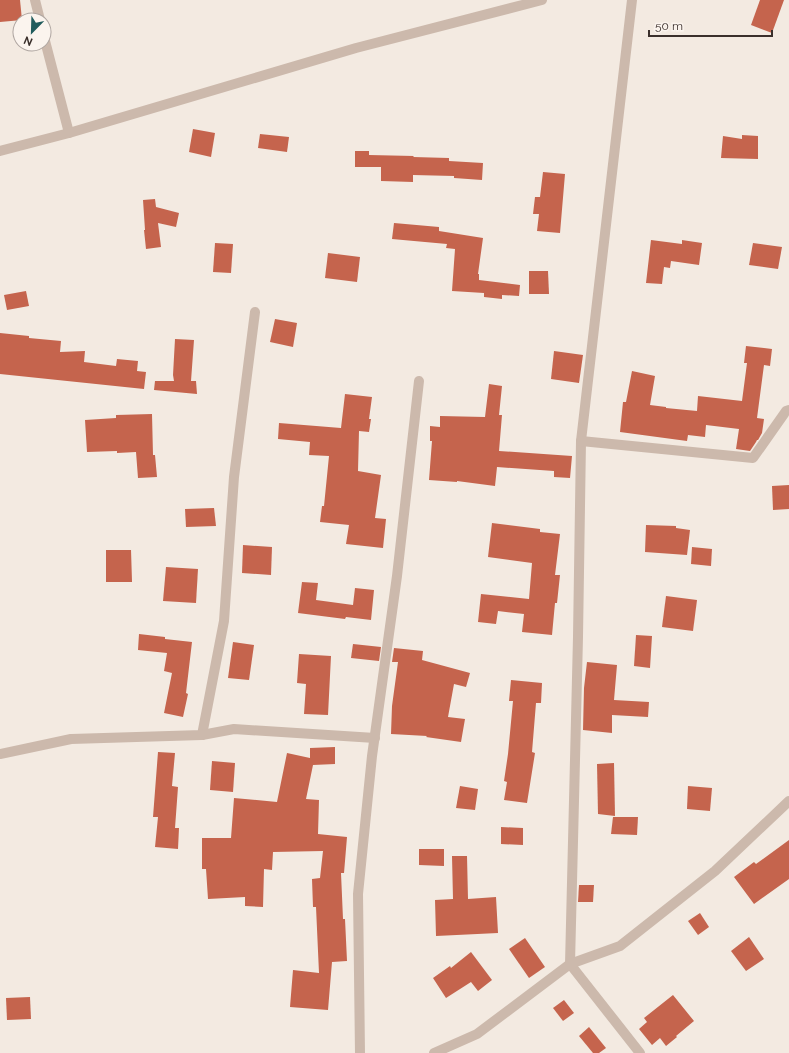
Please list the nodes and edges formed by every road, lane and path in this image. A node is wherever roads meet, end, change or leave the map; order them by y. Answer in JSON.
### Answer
{"nodes":[{"id":1,"x":34,"y":0,"type":"edge"},
{"id":2,"x":542,"y":0,"type":"edge"},
{"id":3,"x":632,"y":0,"type":"edge"},
{"id":4,"x":38,"y":12,"type":"edge"},
{"id":5,"x":48,"y":52,"type":"edge"},
{"id":6,"x":69,"y":133,"type":"junction"},
{"id":7,"x":0,"y":151,"type":"edge"},
{"id":8,"x":255,"y":312,"type":"dead end"},
{"id":9,"x":419,"y":381,"type":"dead end"},
{"id":10,"x":789,"y":410,"type":"edge"},
{"id":11,"x":581,"y":441,"type":"junction"},
{"id":12,"x":202,"y":735,"type":"junction"},
{"id":13,"x":375,"y":738,"type":"junction"},
{"id":14,"x":0,"y":754,"type":"edge"},
{"id":15,"x":789,"y":801,"type":"edge"},
{"id":16,"x":570,"y":964,"type":"junction"},
{"id":17,"x":360,"y":1053,"type":"edge"},
{"id":18,"x":434,"y":1053,"type":"edge"},
{"id":19,"x":640,"y":1053,"type":"edge"}],
"edges":[{"from":1,"to":4,"type":"street"},
{"from":2,"to":6,"type":"street"},
{"from":3,"to":11,"type":"street"},
{"from":5,"to":6,"type":"street"},
{"from":6,"to":7,"type":"street"},
{"from":8,"to":12,"type":"street"},
{"from":9,"to":13,"type":"street"},
{"from":10,"to":11,"type":"street"},
{"from":11,"to":16,"type":"street"},
{"from":12,"to":13,"type":"street"},
{"from":12,"to":14,"type":"street"},
{"from":13,"to":17,"type":"street"},
{"from":15,"to":16,"type":"street"},
{"from":16,"to":18,"type":"street"},
{"from":16,"to":19,"type":"street"}]}
